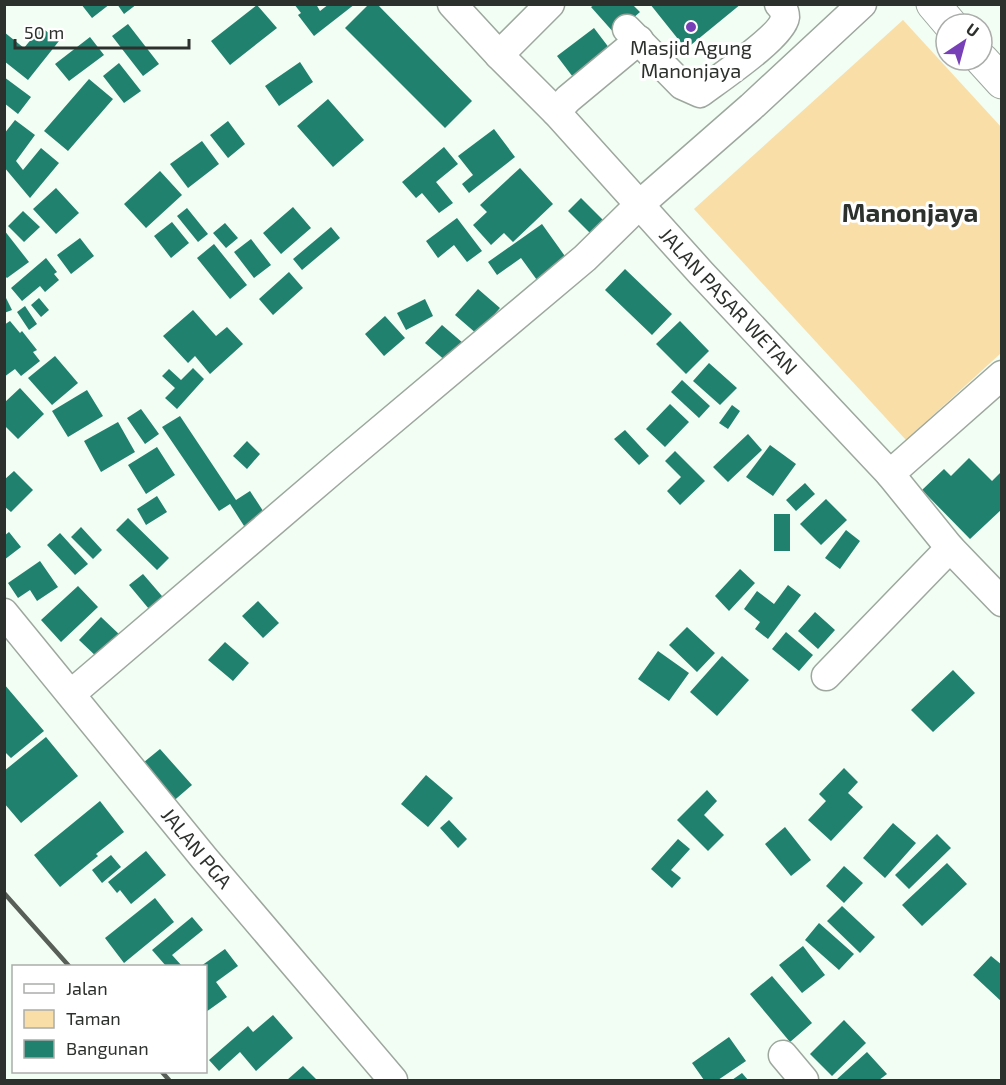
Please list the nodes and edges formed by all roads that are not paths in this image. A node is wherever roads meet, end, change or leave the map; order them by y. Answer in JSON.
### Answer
{"nodes":[{"id":1,"x":452,"y":4,"type":"edge"},
{"id":2,"x":550,"y":4,"type":"edge"},
{"id":3,"x":779,"y":4,"type":"edge"},
{"id":4,"x":862,"y":4,"type":"edge"},
{"id":5,"x":499,"y":55,"type":"junction"},
{"id":6,"x":745,"y":60,"type":"junction"},
{"id":7,"x":769,"y":91,"type":"junction"},
{"id":8,"x":556,"y":112,"type":"junction"},
{"id":9,"x":639,"y":205,"type":"junction"},
{"id":10,"x":1002,"y":375,"type":"edge"},
{"id":11,"x":890,"y":474,"type":"junction"},
{"id":12,"x":950,"y":548,"type":"junction"},
{"id":13,"x":1002,"y":602,"type":"edge"},
{"id":14,"x":4,"y":613,"type":"edge"},
{"id":15,"x":826,"y":676,"type":"dead end"},
{"id":16,"x":71,"y":694,"type":"junction"},
{"id":17,"x":783,"y":1055,"type":"dead end"},
{"id":18,"x":393,"y":1080,"type":"edge"},
{"id":19,"x":804,"y":1080,"type":"edge"}],
"edges":[{"from":1,"to":5,"type":"street","name":"JALAN PASAR WETAN"},
{"from":2,"to":5,"type":"street"},
{"from":3,"to":6,"type":"street"},
{"from":4,"to":7,"type":"street"},
{"from":5,"to":8,"type":"street","name":"JALAN PASAR WETAN"},
{"from":6,"to":7,"type":"street"},
{"from":6,"to":8,"type":"street"},
{"from":7,"to":9,"type":"street"},
{"from":8,"to":9,"type":"street","name":"JALAN PASAR WETAN"},
{"from":9,"to":11,"type":"street","name":"JALAN PASAR WETAN"},
{"from":9,"to":16,"type":"street"},
{"from":10,"to":11,"type":"street"},
{"from":11,"to":12,"type":"street","name":"JALAN PASAR WETAN"},
{"from":12,"to":13,"type":"street","name":"JALAN PASAR WETAN"},
{"from":12,"to":15,"type":"street"},
{"from":14,"to":16,"type":"street","name":"JALAN PGA"},
{"from":16,"to":18,"type":"street","name":"JALAN PGA"},
{"from":17,"to":19,"type":"street"}]}
